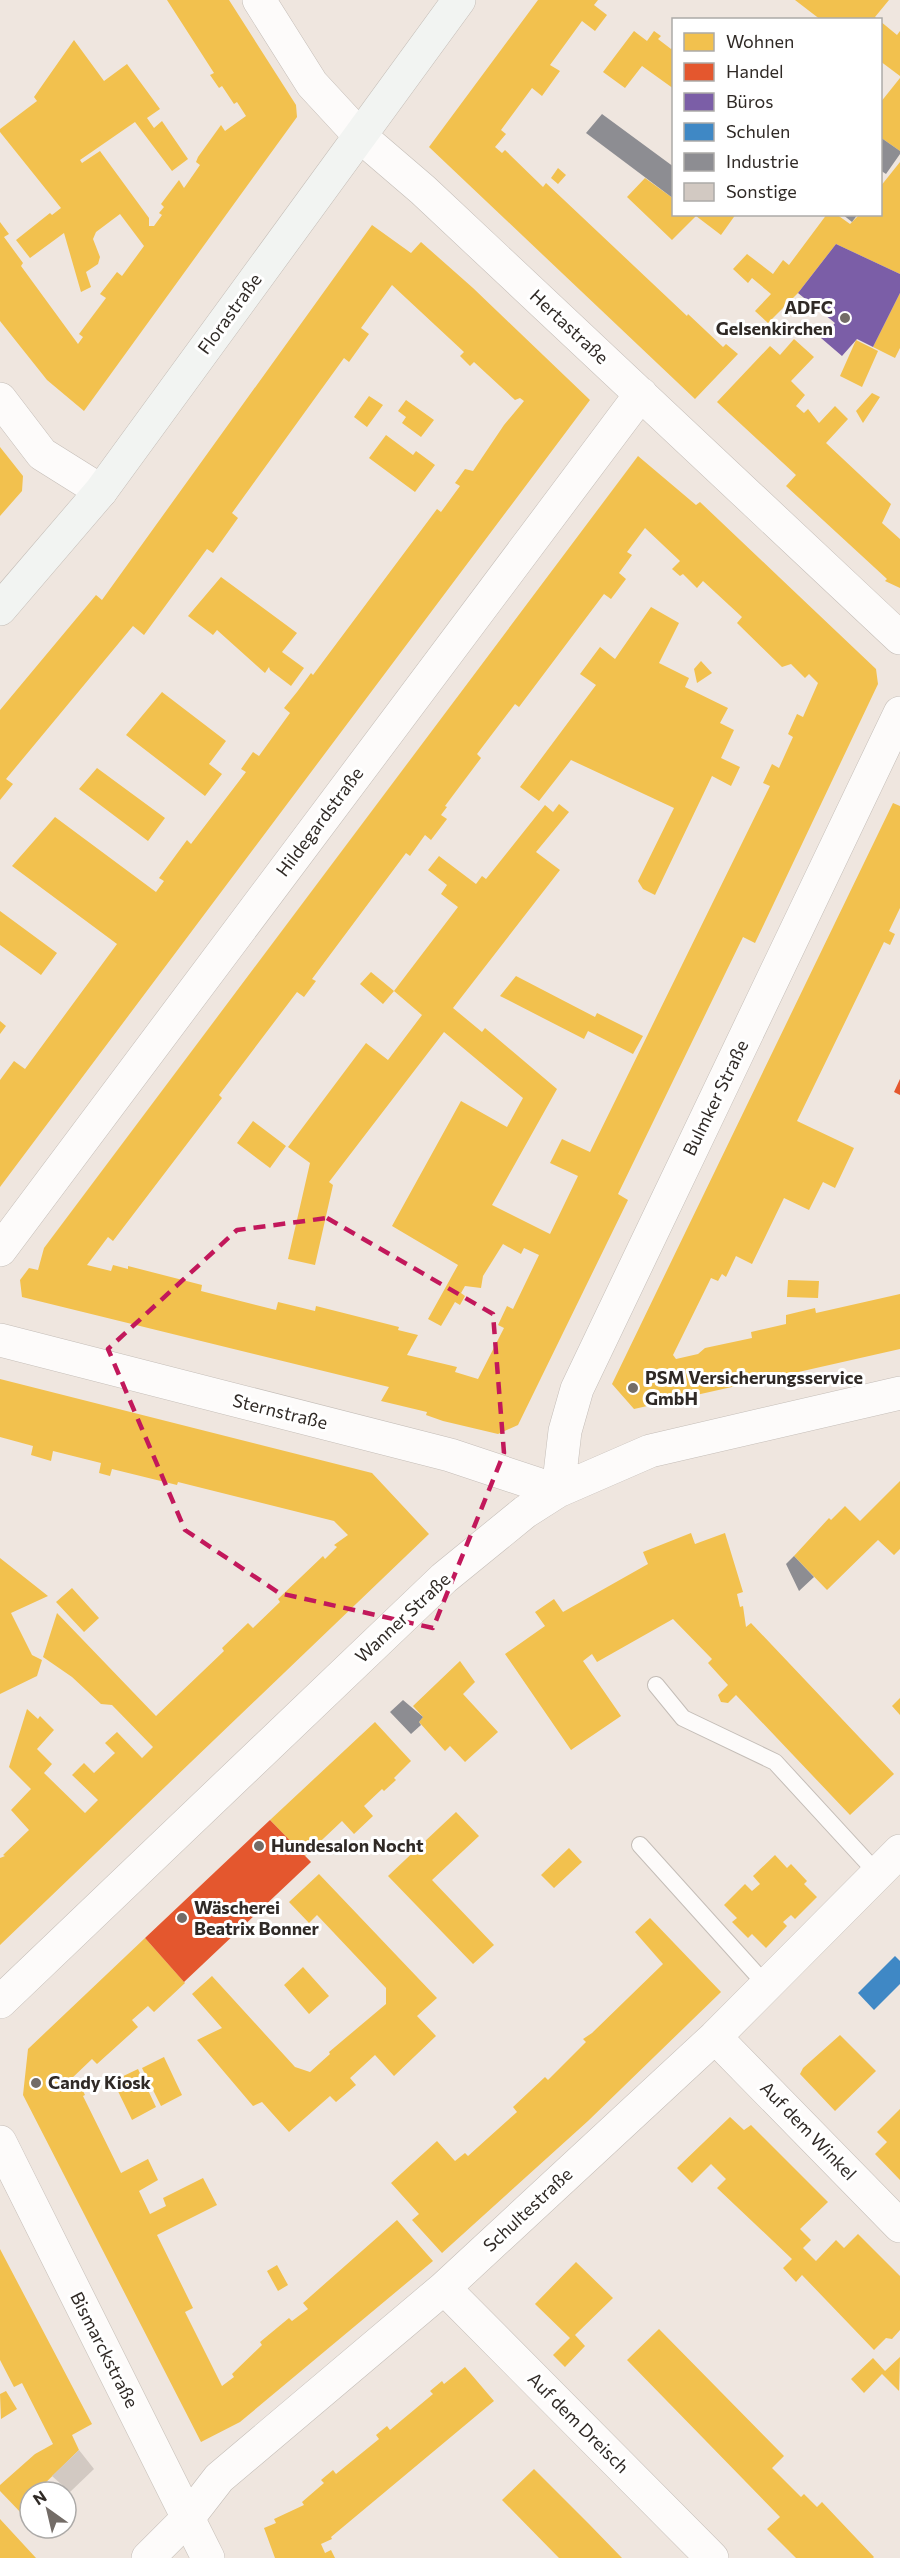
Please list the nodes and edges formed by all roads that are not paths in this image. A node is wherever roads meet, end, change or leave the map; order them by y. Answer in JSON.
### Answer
{"nodes":[{"id":1,"x":259,"y":0,"type":"edge"},
{"id":2,"x":454,"y":4,"type":"edge"},
{"id":3,"x":360,"y":136,"type":"junction"},
{"id":4,"x":641,"y":394,"type":"junction"},
{"id":5,"x":0,"y":399,"type":"edge"},
{"id":6,"x":101,"y":491,"type":"junction"},
{"id":7,"x":0,"y":609,"type":"edge"},
{"id":8,"x":900,"y":638,"type":"edge"},
{"id":9,"x":900,"y":713,"type":"edge"},
{"id":10,"x":0,"y":1251,"type":"edge"},
{"id":11,"x":0,"y":1340,"type":"edge"},
{"id":12,"x":900,"y":1393,"type":"edge"},
{"id":13,"x":558,"y":1491,"type":"junction"},
{"id":14,"x":656,"y":1685,"type":"dead end"},
{"id":15,"x":640,"y":1845,"type":"dead end"},
{"id":16,"x":889,"y":1862,"type":"edge"},
{"id":17,"x":766,"y":1986,"type":"junction"},
{"id":18,"x":0,"y":2002,"type":"edge"},
{"id":19,"x":715,"y":2037,"type":"junction"},
{"id":20,"x":0,"y":2142,"type":"edge"},
{"id":21,"x":900,"y":2226,"type":"edge"},
{"id":22,"x":444,"y":2288,"type":"junction"},
{"id":23,"x":188,"y":2518,"type":"junction"},
{"id":24,"x":148,"y":2558,"type":"edge"},
{"id":25,"x":208,"y":2558,"type":"edge"},
{"id":26,"x":712,"y":2558,"type":"edge"}],
"edges":[{"from":1,"to":3,"type":"street","name":"Hertastraße"},
{"from":2,"to":3,"type":"main road","name":"Florastraße"},
{"from":3,"to":4,"type":"street","name":"Hertastraße"},
{"from":3,"to":6,"type":"main road","name":"Florastraße"},
{"from":4,"to":8,"type":"street","name":"Hertastraße"},
{"from":4,"to":10,"type":"street","name":"Hildegardstraße"},
{"from":5,"to":6,"type":"street"},
{"from":6,"to":7,"type":"main road","name":"Florastraße"},
{"from":9,"to":13,"type":"street","name":"Bulmker Straße"},
{"from":11,"to":13,"type":"street","name":"Sternstraße"},
{"from":12,"to":13,"type":"street","name":"Wanner Straße"},
{"from":13,"to":18,"type":"street","name":"Wanner Straße"},
{"from":14,"to":16,"type":"lane"},
{"from":15,"to":17,"type":"lane"},
{"from":16,"to":17,"type":"street","name":"Schultestraße"},
{"from":17,"to":19,"type":"street","name":"Schultestraße"},
{"from":19,"to":21,"type":"street","name":"Auf dem Winkel"},
{"from":19,"to":22,"type":"street","name":"Schultestraße"},
{"from":20,"to":23,"type":"street","name":"Bismarckstraße"},
{"from":22,"to":23,"type":"street","name":"Schultestraße"},
{"from":22,"to":26,"type":"street","name":"Auf dem Dreisch"},
{"from":23,"to":24,"type":"street","name":"Schultestraße"},
{"from":23,"to":25,"type":"street","name":"Bismarckstraße"}]}
